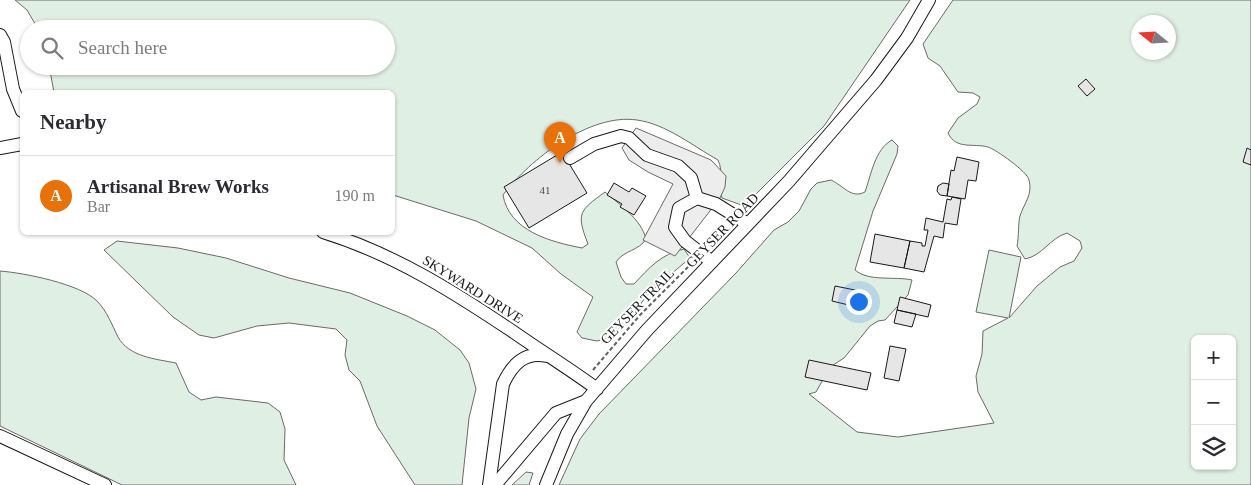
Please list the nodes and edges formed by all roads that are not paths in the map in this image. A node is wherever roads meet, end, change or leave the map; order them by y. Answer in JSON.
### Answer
{"nodes":[{"id":1,"x":929,"y":0,"type":"edge"},
{"id":2,"x":0,"y":35,"type":"edge"},
{"id":3,"x":20,"y":106,"type":"edge"},
{"id":4,"x":20,"y":144,"type":"edge"},
{"id":5,"x":0,"y":148,"type":"edge"},
{"id":6,"x":570,"y":158,"type":"dead end"},
{"id":7,"x":697,"y":198,"type":"junction"},
{"id":8,"x":748,"y":224,"type":"junction"},
{"id":9,"x":333,"y":235,"type":"edge"},
{"id":10,"x":712,"y":262,"type":"junction"},
{"id":11,"x":549,"y":356,"type":"junction"},
{"id":12,"x":597,"y":389,"type":"junction"},
{"id":13,"x":586,"y":401,"type":"junction"},
{"id":14,"x":0,"y":436,"type":"edge"},
{"id":15,"x":106,"y":485,"type":"edge"},
{"id":16,"x":489,"y":485,"type":"edge"},
{"id":17,"x":495,"y":485,"type":"edge"},
{"id":18,"x":546,"y":485,"type":"edge"}],
"edges":[{"from":1,"to":8,"type":"street","name":"GEYSER ROAD"},
{"from":2,"to":3,"type":"street"},
{"from":4,"to":5,"type":"street"},
{"from":6,"to":7,"type":"street"},
{"from":7,"to":8,"type":"street"},
{"from":7,"to":10,"type":"street"},
{"from":8,"to":10,"type":"street","name":"GEYSER ROAD"},
{"from":9,"to":11,"type":"street","name":"SKYWARD DRIVE"},
{"from":10,"to":12,"type":"street","name":"GEYSER ROAD"},
{"from":11,"to":12,"type":"street","name":"SKYWARD DRIVE"},
{"from":11,"to":16,"type":"street"},
{"from":12,"to":13,"type":"street","name":"GEYSER ROAD"},
{"from":13,"to":17,"type":"street"},
{"from":13,"to":18,"type":"street","name":"GEYSER ROAD"},
{"from":14,"to":15,"type":"street"}]}
